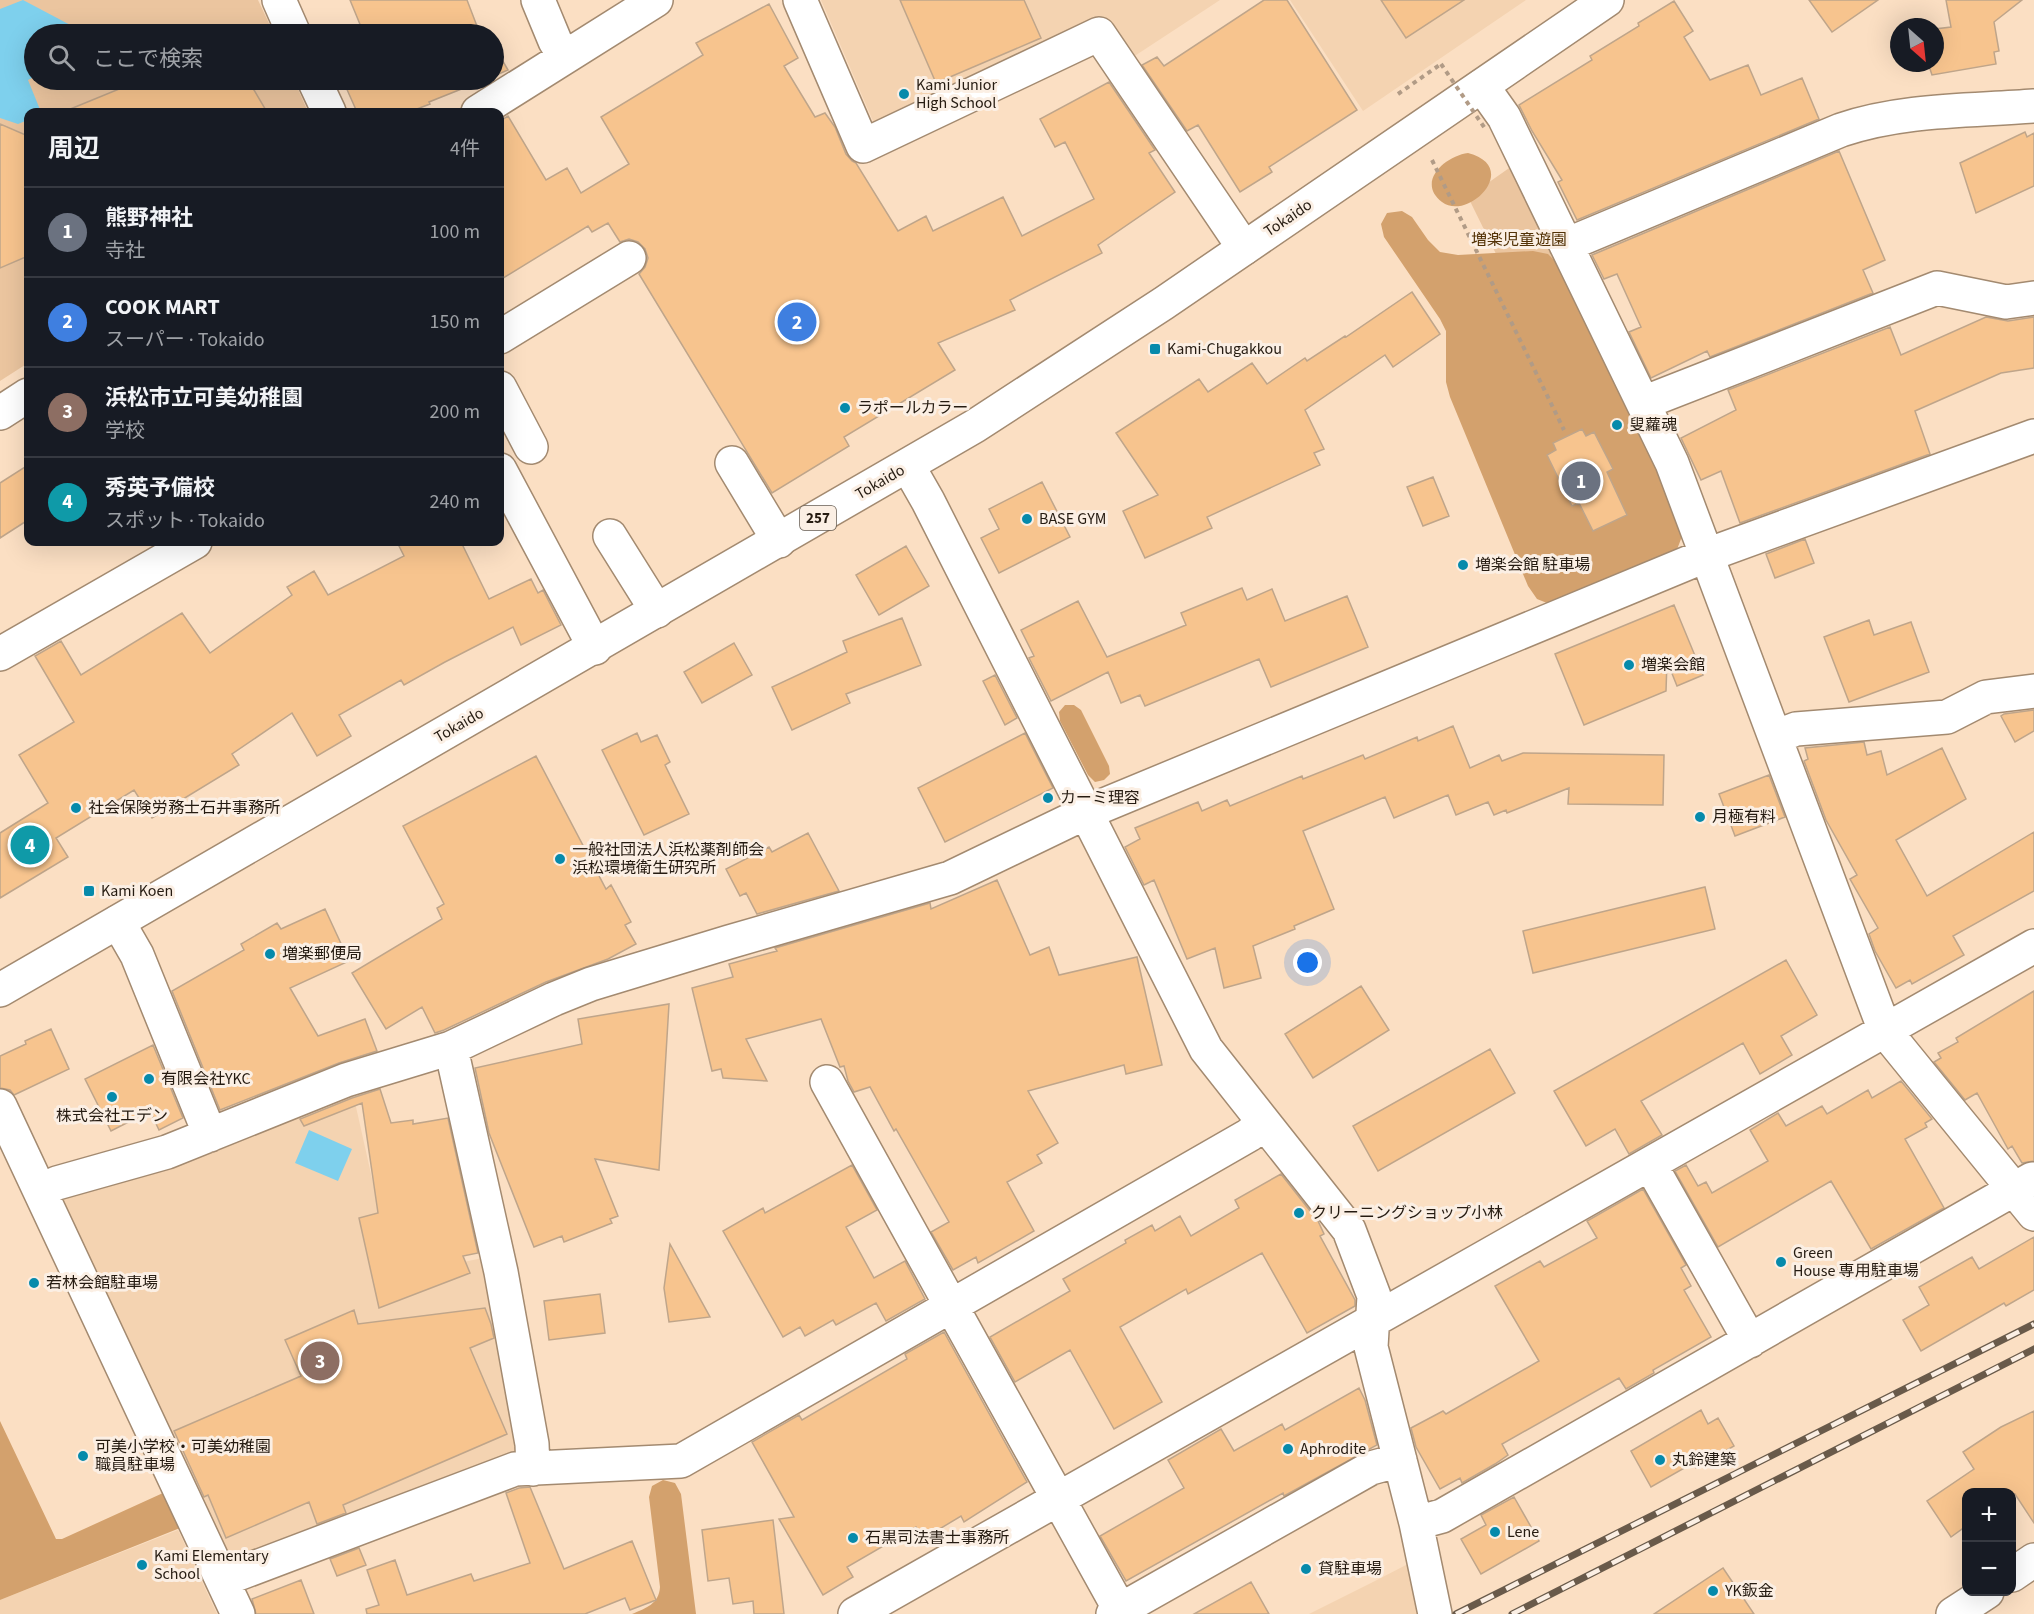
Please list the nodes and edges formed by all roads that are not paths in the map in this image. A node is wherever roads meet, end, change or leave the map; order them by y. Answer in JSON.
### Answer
{"nodes":[{"id":1,"x":279,"y":0,"type":"edge"},
{"id":2,"x":538,"y":0,"type":"edge"},
{"id":3,"x":656,"y":0,"type":"edge"},
{"id":4,"x":800,"y":0,"type":"edge"},
{"id":5,"x":1607,"y":0,"type":"edge"},
{"id":6,"x":290,"y":24,"type":"edge"},
{"id":7,"x":565,"y":57,"type":"junction"},
{"id":8,"x":1482,"y":86,"type":"junction"},
{"id":9,"x":319,"y":90,"type":"edge"},
{"id":10,"x":2034,"y":106,"type":"edge"},
{"id":11,"x":327,"y":108,"type":"edge"},
{"id":12,"x":484,"y":108,"type":"edge"},
{"id":13,"x":1566,"y":245,"type":"junction"},
{"id":14,"x":1244,"y":248,"type":"junction"},
{"id":15,"x":629,"y":258,"type":"dead end"},
{"id":16,"x":2034,"y":298,"type":"edge"},
{"id":17,"x":504,"y":335,"type":"edge"},
{"id":18,"x":504,"y":392,"type":"edge"},
{"id":19,"x":24,"y":398,"type":"edge"},
{"id":20,"x":1643,"y":403,"type":"junction"},
{"id":21,"x":0,"y":413,"type":"edge"},
{"id":22,"x":2034,"y":436,"type":"edge"},
{"id":23,"x":504,"y":462,"type":"edge"},
{"id":24,"x":732,"y":463,"type":"dead end"},
{"id":25,"x":908,"y":466,"type":"junction"},
{"id":26,"x":504,"y":478,"type":"edge"},
{"id":27,"x":610,"y":536,"type":"dead end"},
{"id":28,"x":779,"y":541,"type":"junction"},
{"id":29,"x":188,"y":546,"type":"edge"},
{"id":30,"x":1707,"y":555,"type":"junction"},
{"id":31,"x":657,"y":611,"type":"junction"},
{"id":32,"x":594,"y":648,"type":"junction"},
{"id":33,"x":0,"y":654,"type":"edge"},
{"id":34,"x":2034,"y":691,"type":"edge"},
{"id":35,"x":1775,"y":737,"type":"junction"},
{"id":36,"x":1085,"y":813,"type":"junction"},
{"id":37,"x":118,"y":922,"type":"junction"},
{"id":38,"x":2034,"y":946,"type":"edge"},
{"id":39,"x":0,"y":990,"type":"edge"},
{"id":40,"x":1885,"y":1031,"type":"junction"},
{"id":41,"x":451,"y":1048,"type":"junction"},
{"id":42,"x":827,"y":1082,"type":"dead end"},
{"id":43,"x":0,"y":1106,"type":"edge"},
{"id":44,"x":1264,"y":1123,"type":"junction"},
{"id":45,"x":210,"y":1135,"type":"junction"},
{"id":46,"x":1650,"y":1164,"type":"junction"},
{"id":47,"x":2024,"y":1184,"type":"edge"},
{"id":48,"x":40,"y":1191,"type":"junction"},
{"id":49,"x":2034,"y":1214,"type":"edge"},
{"id":50,"x":951,"y":1305,"type":"junction"},
{"id":51,"x":1372,"y":1321,"type":"junction"},
{"id":52,"x":1750,"y":1341,"type":"junction"},
{"id":53,"x":1400,"y":1461,"type":"junction"},
{"id":54,"x":534,"y":1469,"type":"junction"},
{"id":55,"x":1059,"y":1499,"type":"junction"},
{"id":56,"x":1416,"y":1523,"type":"junction"},
{"id":57,"x":2034,"y":1560,"type":"edge"},
{"id":58,"x":2016,"y":1572,"type":"edge"},
{"id":59,"x":222,"y":1580,"type":"junction"},
{"id":60,"x":1981,"y":1596,"type":"edge"},
{"id":61,"x":1117,"y":1612,"type":"edge"},
{"id":62,"x":238,"y":1614,"type":"edge"},
{"id":63,"x":855,"y":1614,"type":"edge"},
{"id":64,"x":1435,"y":1614,"type":"edge"},
{"id":65,"x":1953,"y":1614,"type":"edge"}],
"edges":[{"from":1,"to":6,"type":"main road"},
{"from":2,"to":7,"type":"main road"},
{"from":3,"to":7,"type":"main road"},
{"from":4,"to":14,"type":"main road"},
{"from":5,"to":8,"type":"main road","name":"Tokaido","number":"257"},
{"from":7,"to":12,"type":"main road"},
{"from":8,"to":13,"type":"main road"},
{"from":8,"to":14,"type":"main road","name":"Tokaido","number":"257"},
{"from":9,"to":11,"type":"main road"},
{"from":10,"to":13,"type":"main road"},
{"from":13,"to":20,"type":"main road"},
{"from":14,"to":25,"type":"main road","name":"Tokaido","number":"257"},
{"from":15,"to":17,"type":"main road"},
{"from":16,"to":20,"type":"main road"},
{"from":18,"to":23,"type":"main road"},
{"from":19,"to":21,"type":"main road"},
{"from":20,"to":30,"type":"main road"},
{"from":22,"to":30,"type":"main road"},
{"from":24,"to":28,"type":"main road"},
{"from":25,"to":28,"type":"main road","name":"Tokaido","number":"257"},
{"from":25,"to":36,"type":"main road"},
{"from":26,"to":32,"type":"main road"},
{"from":27,"to":31,"type":"main road"},
{"from":28,"to":31,"type":"main road","name":"Tokaido","number":"257"},
{"from":29,"to":33,"type":"main road"},
{"from":30,"to":35,"type":"main road"},
{"from":30,"to":36,"type":"main road"},
{"from":31,"to":32,"type":"main road","name":"Tokaido","number":"257"},
{"from":32,"to":37,"type":"main road","name":"Tokaido","number":"257"},
{"from":34,"to":35,"type":"main road"},
{"from":35,"to":40,"type":"main road"},
{"from":36,"to":41,"type":"main road"},
{"from":36,"to":44,"type":"main road"},
{"from":37,"to":39,"type":"main road","name":"Tokaido","number":"257"},
{"from":37,"to":45,"type":"main road"},
{"from":38,"to":40,"type":"main road"},
{"from":40,"to":46,"type":"main road"},
{"from":40,"to":47,"type":"main road"},
{"from":41,"to":45,"type":"main road"},
{"from":41,"to":54,"type":"main road"},
{"from":42,"to":50,"type":"main road"},
{"from":43,"to":48,"type":"main road"},
{"from":44,"to":50,"type":"main road"},
{"from":44,"to":51,"type":"main road"},
{"from":45,"to":48,"type":"main road"},
{"from":46,"to":51,"type":"main road"},
{"from":46,"to":52,"type":"main road"},
{"from":47,"to":49,"type":"main road"},
{"from":47,"to":52,"type":"main road"},
{"from":48,"to":59,"type":"main road"},
{"from":50,"to":54,"type":"main road"},
{"from":50,"to":55,"type":"main road"},
{"from":51,"to":53,"type":"main road"},
{"from":51,"to":55,"type":"main road"},
{"from":52,"to":56,"type":"main road"},
{"from":53,"to":56,"type":"main road"},
{"from":53,"to":61,"type":"main road"},
{"from":54,"to":59,"type":"main road"},
{"from":55,"to":61,"type":"main road"},
{"from":55,"to":63,"type":"main road"},
{"from":56,"to":64,"type":"main road"},
{"from":57,"to":58,"type":"main road"},
{"from":59,"to":62,"type":"main road"},
{"from":60,"to":65,"type":"main road"}]}
